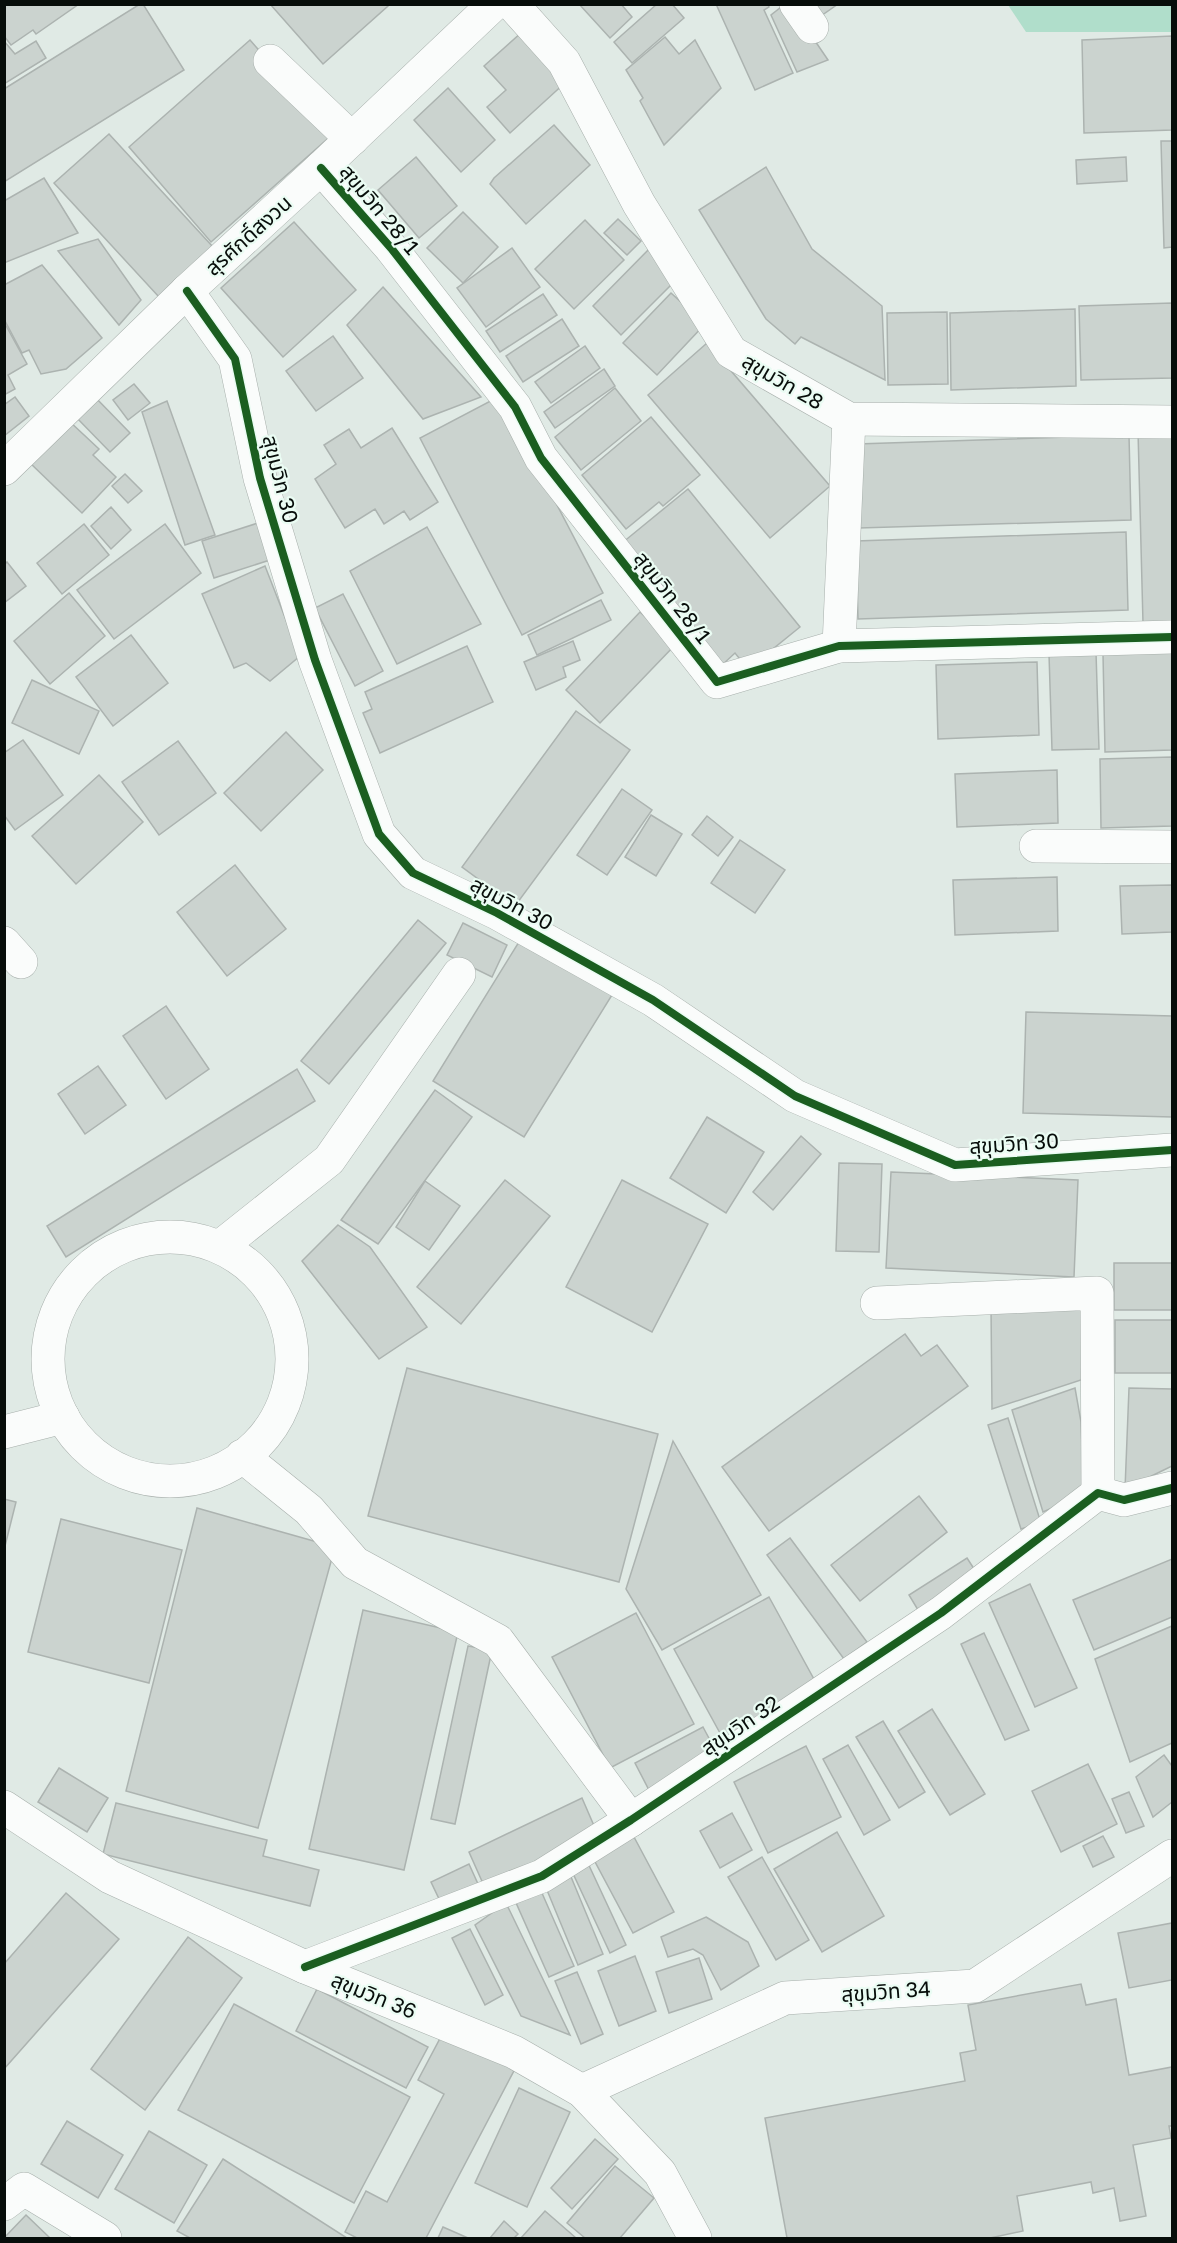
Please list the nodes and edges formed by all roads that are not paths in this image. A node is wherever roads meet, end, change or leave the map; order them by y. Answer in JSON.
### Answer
{"nodes":[{"id":1,"x":494,"y":4,"type":"edge"},
{"id":2,"x":512,"y":4,"type":"edge"},
{"id":3,"x":270,"y":61,"type":"dead end"},
{"id":4,"x":352,"y":139,"type":"junction"},
{"id":5,"x":321,"y":168,"type":"junction"},
{"id":6,"x":187,"y":291,"type":"junction"},
{"id":7,"x":849,"y":419,"type":"junction"},
{"id":8,"x":1173,"y":422,"type":"edge"},
{"id":9,"x":4,"y":469,"type":"edge"},
{"id":10,"x":1173,"y":637,"type":"edge"},
{"id":11,"x":839,"y":646,"type":"junction"},
{"id":12,"x":1036,"y":846,"type":"dead end"},
{"id":13,"x":1173,"y":847,"type":"edge"},
{"id":14,"x":459,"y":974,"type":"dead end"},
{"id":15,"x":1173,"y":1150,"type":"edge"},
{"id":16,"x":221,"y":1246,"type":"junction"},
{"id":17,"x":877,"y":1303,"type":"dead end"},
{"id":18,"x":63,"y":1417,"type":"junction"},
{"id":19,"x":4,"y":1432,"type":"edge"},
{"id":20,"x":242,"y":1456,"type":"junction"},
{"id":21,"x":1173,"y":1488,"type":"edge"},
{"id":22,"x":1098,"y":1493,"type":"junction"},
{"id":23,"x":4,"y":1807,"type":"edge"},
{"id":24,"x":631,"y":1820,"type":"junction"},
{"id":25,"x":1173,"y":1856,"type":"edge"},
{"id":26,"x":305,"y":1967,"type":"junction"},
{"id":27,"x":582,"y":2091,"type":"junction"},
{"id":28,"x":4,"y":2204,"type":"edge"},
{"id":29,"x":687,"y":2235,"type":"edge"},
{"id":30,"x":105,"y":2238,"type":"edge"}],
"edges":[{"from":1,"to":4,"type":"street","name":"สุรศักดิ์สงวน"},
{"from":2,"to":7,"type":"street","name":"สุขุมวิท 28"},
{"from":3,"to":4,"type":"street"},
{"from":4,"to":5,"type":"street","name":"สุรศักดิ์สงวน"},
{"from":5,"to":6,"type":"street","name":"สุรศักดิ์สงวน"},
{"from":5,"to":11,"type":"street","name":"สุขุมวิท 28/1"},
{"from":6,"to":9,"type":"street","name":"สุรศักดิ์สงวน"},
{"from":6,"to":15,"type":"street","name":"สุขุมวิท 30"},
{"from":7,"to":8,"type":"street","name":"สุขุมวิท 28"},
{"from":7,"to":11,"type":"street"},
{"from":10,"to":11,"type":"street","name":"สุขุมวิท 28/1"},
{"from":12,"to":13,"type":"street"},
{"from":14,"to":16,"type":"street"},
{"from":16,"to":18,"type":"street"},
{"from":16,"to":20,"type":"street"},
{"from":17,"to":22,"type":"street"},
{"from":18,"to":19,"type":"street"},
{"from":18,"to":20,"type":"street"},
{"from":20,"to":24,"type":"street"},
{"from":21,"to":22,"type":"street"},
{"from":22,"to":24,"type":"street","name":"สุขุมวิท 32"},
{"from":23,"to":26,"type":"street","name":"สุขุมวิท 36"},
{"from":24,"to":26,"type":"street","name":"สุขุมวิท 32"},
{"from":25,"to":27,"type":"street","name":"สุขุมวิท 34"},
{"from":26,"to":27,"type":"street","name":"สุขุมวิท 36"},
{"from":27,"to":29,"type":"street","name":"สุขุมวิท 36"},
{"from":28,"to":30,"type":"street"}]}
